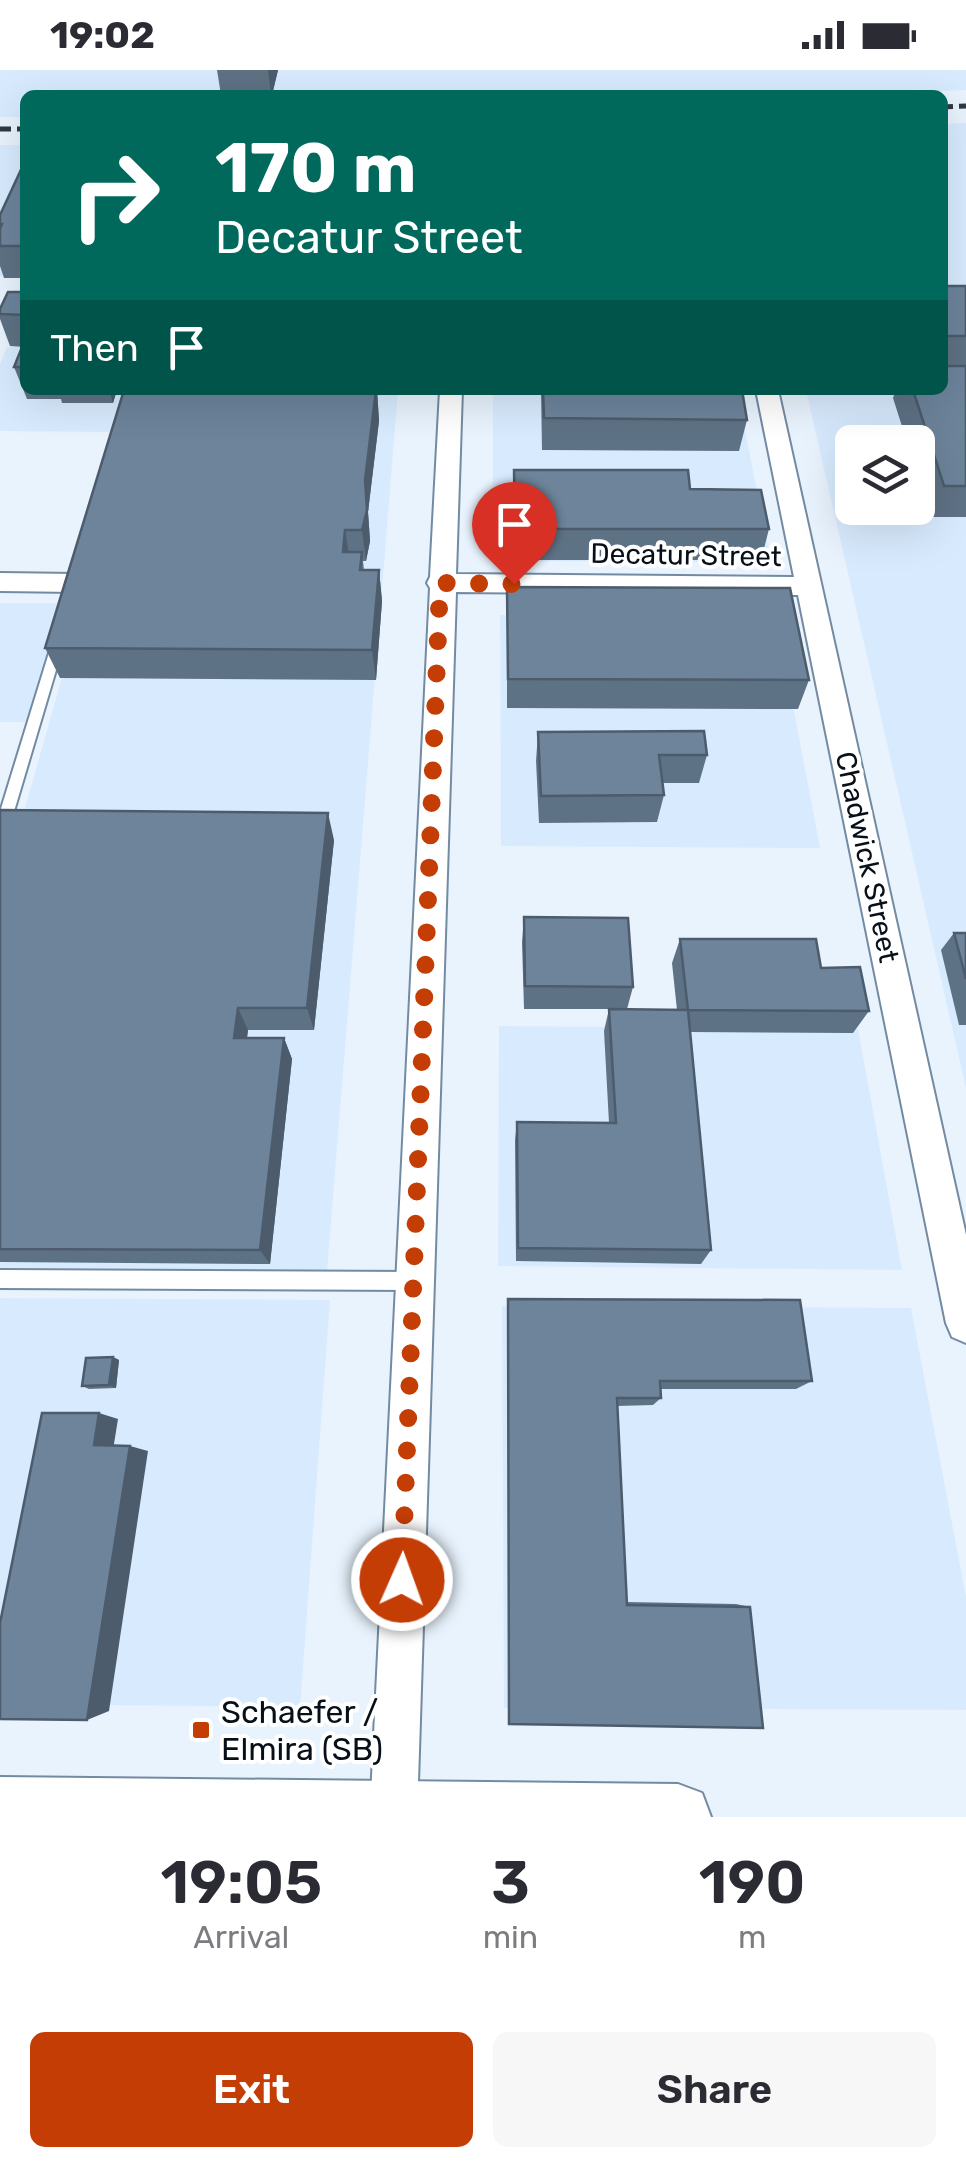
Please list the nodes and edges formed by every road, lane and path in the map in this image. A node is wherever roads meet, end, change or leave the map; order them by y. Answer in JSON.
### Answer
{"nodes":[{"id":1,"x":451,"y":395,"type":"edge"},
{"id":2,"x":768,"y":395,"type":"edge"},
{"id":3,"x":0,"y":582,"type":"edge"},
{"id":4,"x":76,"y":583,"type":"edge"},
{"id":5,"x":440,"y":583,"type":"junction"},
{"id":6,"x":810,"y":586,"type":"junction"},
{"id":7,"x":60,"y":637,"type":"edge"},
{"id":8,"x":0,"y":835,"type":"edge"},
{"id":9,"x":0,"y":1280,"type":"edge"},
{"id":10,"x":414,"y":1281,"type":"junction"},
{"id":11,"x":966,"y":1324,"type":"edge"},
{"id":12,"x":0,"y":1810,"type":"edge"},
{"id":13,"x":394,"y":1814,"type":"junction"},
{"id":14,"x":678,"y":1817,"type":"edge"}],
"edges":[{"from":1,"to":5,"type":"street"},
{"from":2,"to":6,"type":"street","name":"Chadwick Street"},
{"from":3,"to":4,"type":"street"},
{"from":5,"to":6,"type":"street","name":"Decatur Street"},
{"from":5,"to":10,"type":"street"},
{"from":6,"to":11,"type":"street","name":"Chadwick Street"},
{"from":7,"to":8,"type":"lane"},
{"from":9,"to":10,"type":"lane"},
{"from":10,"to":13,"type":"street"},
{"from":12,"to":13,"type":"main road"},
{"from":13,"to":14,"type":"main road"}]}
